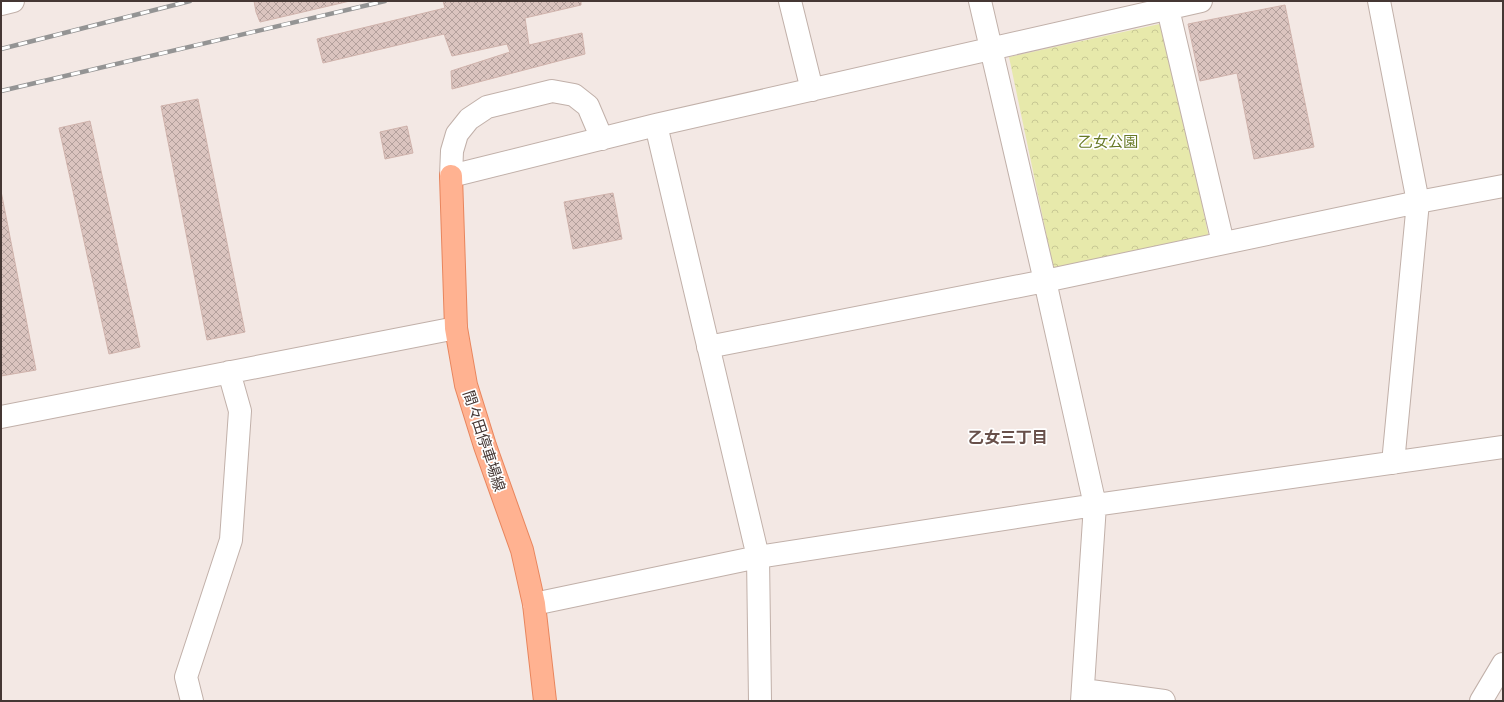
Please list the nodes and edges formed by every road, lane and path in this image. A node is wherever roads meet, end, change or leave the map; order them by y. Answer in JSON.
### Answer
{"nodes":[{"id":1,"x":13,"y":1,"type":"edge"},
{"id":2,"x":790,"y":1,"type":"edge"},
{"id":3,"x":980,"y":1,"type":"edge"},
{"id":4,"x":1201,"y":1,"type":"edge"},
{"id":5,"x":1379,"y":1,"type":"edge"},
{"id":6,"x":1,"y":4,"type":"edge"},
{"id":7,"x":1168,"y":9,"type":"junction"},
{"id":8,"x":992,"y":50,"type":"junction"},
{"id":9,"x":812,"y":90,"type":"junction"},
{"id":10,"x":656,"y":126,"type":"junction"},
{"id":11,"x":602,"y":139,"type":"junction"},
{"id":12,"x":451,"y":176,"type":"junction"},
{"id":13,"x":1503,"y":186,"type":"edge"},
{"id":14,"x":1418,"y":202,"type":"junction"},
{"id":15,"x":1223,"y":243,"type":"junction"},
{"id":16,"x":1046,"y":281,"type":"junction"},
{"id":17,"x":456,"y":328,"type":"junction"},
{"id":18,"x":708,"y":347,"type":"junction"},
{"id":19,"x":229,"y":372,"type":"junction"},
{"id":20,"x":1,"y":417,"type":"edge"},
{"id":21,"x":1503,"y":446,"type":"edge"},
{"id":22,"x":1393,"y":463,"type":"junction"},
{"id":23,"x":1095,"y":505,"type":"junction"},
{"id":24,"x":758,"y":557,"type":"junction"},
{"id":25,"x":534,"y":604,"type":"junction"},
{"id":26,"x":1503,"y":664,"type":"edge"},
{"id":27,"x":1082,"y":696,"type":"edge"},
{"id":28,"x":192,"y":701,"type":"edge"},
{"id":29,"x":545,"y":701,"type":"edge"},
{"id":30,"x":760,"y":701,"type":"edge"},
{"id":31,"x":1164,"y":701,"type":"edge"},
{"id":32,"x":1481,"y":701,"type":"edge"}],
"edges":[{"from":1,"to":6,"type":"street"},
{"from":2,"to":9,"type":"street"},
{"from":3,"to":8,"type":"street"},
{"from":4,"to":7,"type":"street"},
{"from":5,"to":14,"type":"street"},
{"from":7,"to":8,"type":"street"},
{"from":7,"to":15,"type":"street"},
{"from":8,"to":9,"type":"street"},
{"from":8,"to":16,"type":"street"},
{"from":9,"to":10,"type":"street"},
{"from":10,"to":11,"type":"street"},
{"from":10,"to":18,"type":"street"},
{"from":11,"to":12,"type":"street"},
{"from":11,"to":12,"type":"street"},
{"from":12,"to":17,"type":"main road","name":"間々田停車場線"},
{"from":13,"to":14,"type":"street"},
{"from":14,"to":15,"type":"street"},
{"from":14,"to":22,"type":"street"},
{"from":15,"to":16,"type":"street"},
{"from":16,"to":18,"type":"street"},
{"from":16,"to":23,"type":"street"},
{"from":17,"to":19,"type":"street"},
{"from":17,"to":25,"type":"main road","name":"間々田停車場線"},
{"from":18,"to":24,"type":"street"},
{"from":19,"to":20,"type":"street"},
{"from":19,"to":28,"type":"street"},
{"from":21,"to":22,"type":"street"},
{"from":22,"to":23,"type":"street"},
{"from":23,"to":24,"type":"street"},
{"from":23,"to":27,"type":"street"},
{"from":24,"to":25,"type":"street"},
{"from":24,"to":30,"type":"street"},
{"from":25,"to":29,"type":"main road","name":"間々田停車場線"},
{"from":26,"to":32,"type":"street"},
{"from":27,"to":31,"type":"street"}]}
